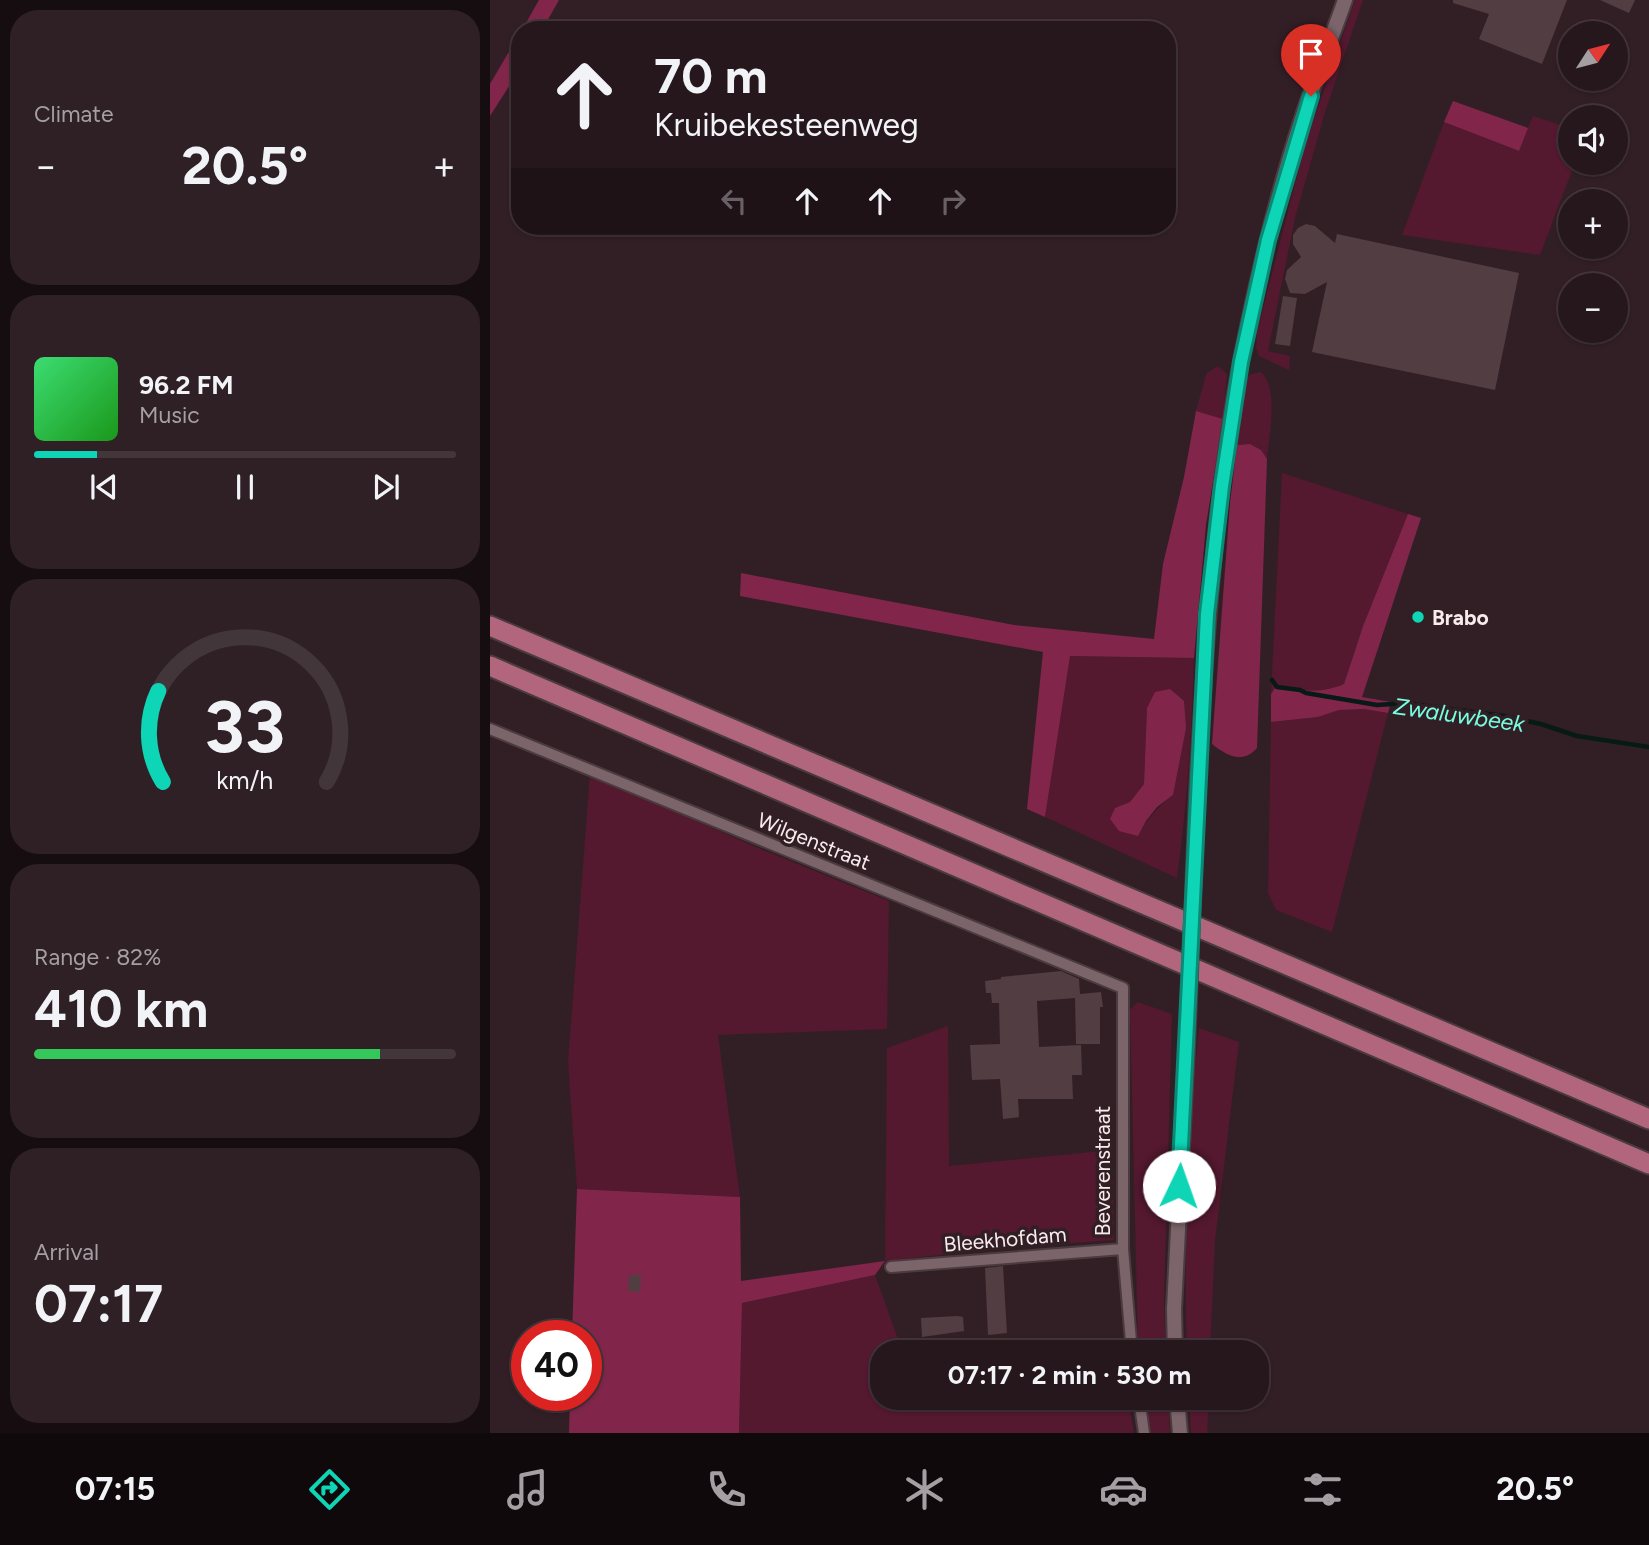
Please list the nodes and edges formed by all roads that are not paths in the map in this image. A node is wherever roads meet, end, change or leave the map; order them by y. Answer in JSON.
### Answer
{"nodes":[{"id":1,"x":1345,"y":0,"type":"edge"},
{"id":2,"x":490,"y":626,"type":"edge"},
{"id":3,"x":490,"y":666,"type":"edge"},
{"id":4,"x":490,"y":729,"type":"edge"},
{"id":5,"x":1123,"y":988,"type":"joint"},
{"id":6,"x":1649,"y":1119,"type":"edge"},
{"id":7,"x":1649,"y":1164,"type":"edge"},
{"id":8,"x":1123,"y":1249,"type":"junction"},
{"id":9,"x":891,"y":1267,"type":"dead end"},
{"id":10,"x":1131,"y":1340,"type":"edge"},
{"id":11,"x":1175,"y":1340,"type":"edge"},
{"id":12,"x":1141,"y":1410,"type":"edge"},
{"id":13,"x":1179,"y":1410,"type":"edge"},
{"id":14,"x":1144,"y":1433,"type":"edge"},
{"id":15,"x":1180,"y":1433,"type":"edge"}],
"edges":[{"from":1,"to":11,"type":"street","bridge":true},
{"from":2,"to":6,"type":"highway"},
{"from":3,"to":7,"type":"highway"},
{"from":4,"to":5,"type":"street","name":"Wilgenstraat"},
{"from":5,"to":8,"type":"street","name":"Beverenstraat"},
{"from":8,"to":9,"type":"street","name":"Bleekhofdam"},
{"from":8,"to":10,"type":"street","name":"Beverenstraat"},
{"from":12,"to":14,"type":"street"},
{"from":13,"to":15,"type":"street"}]}
